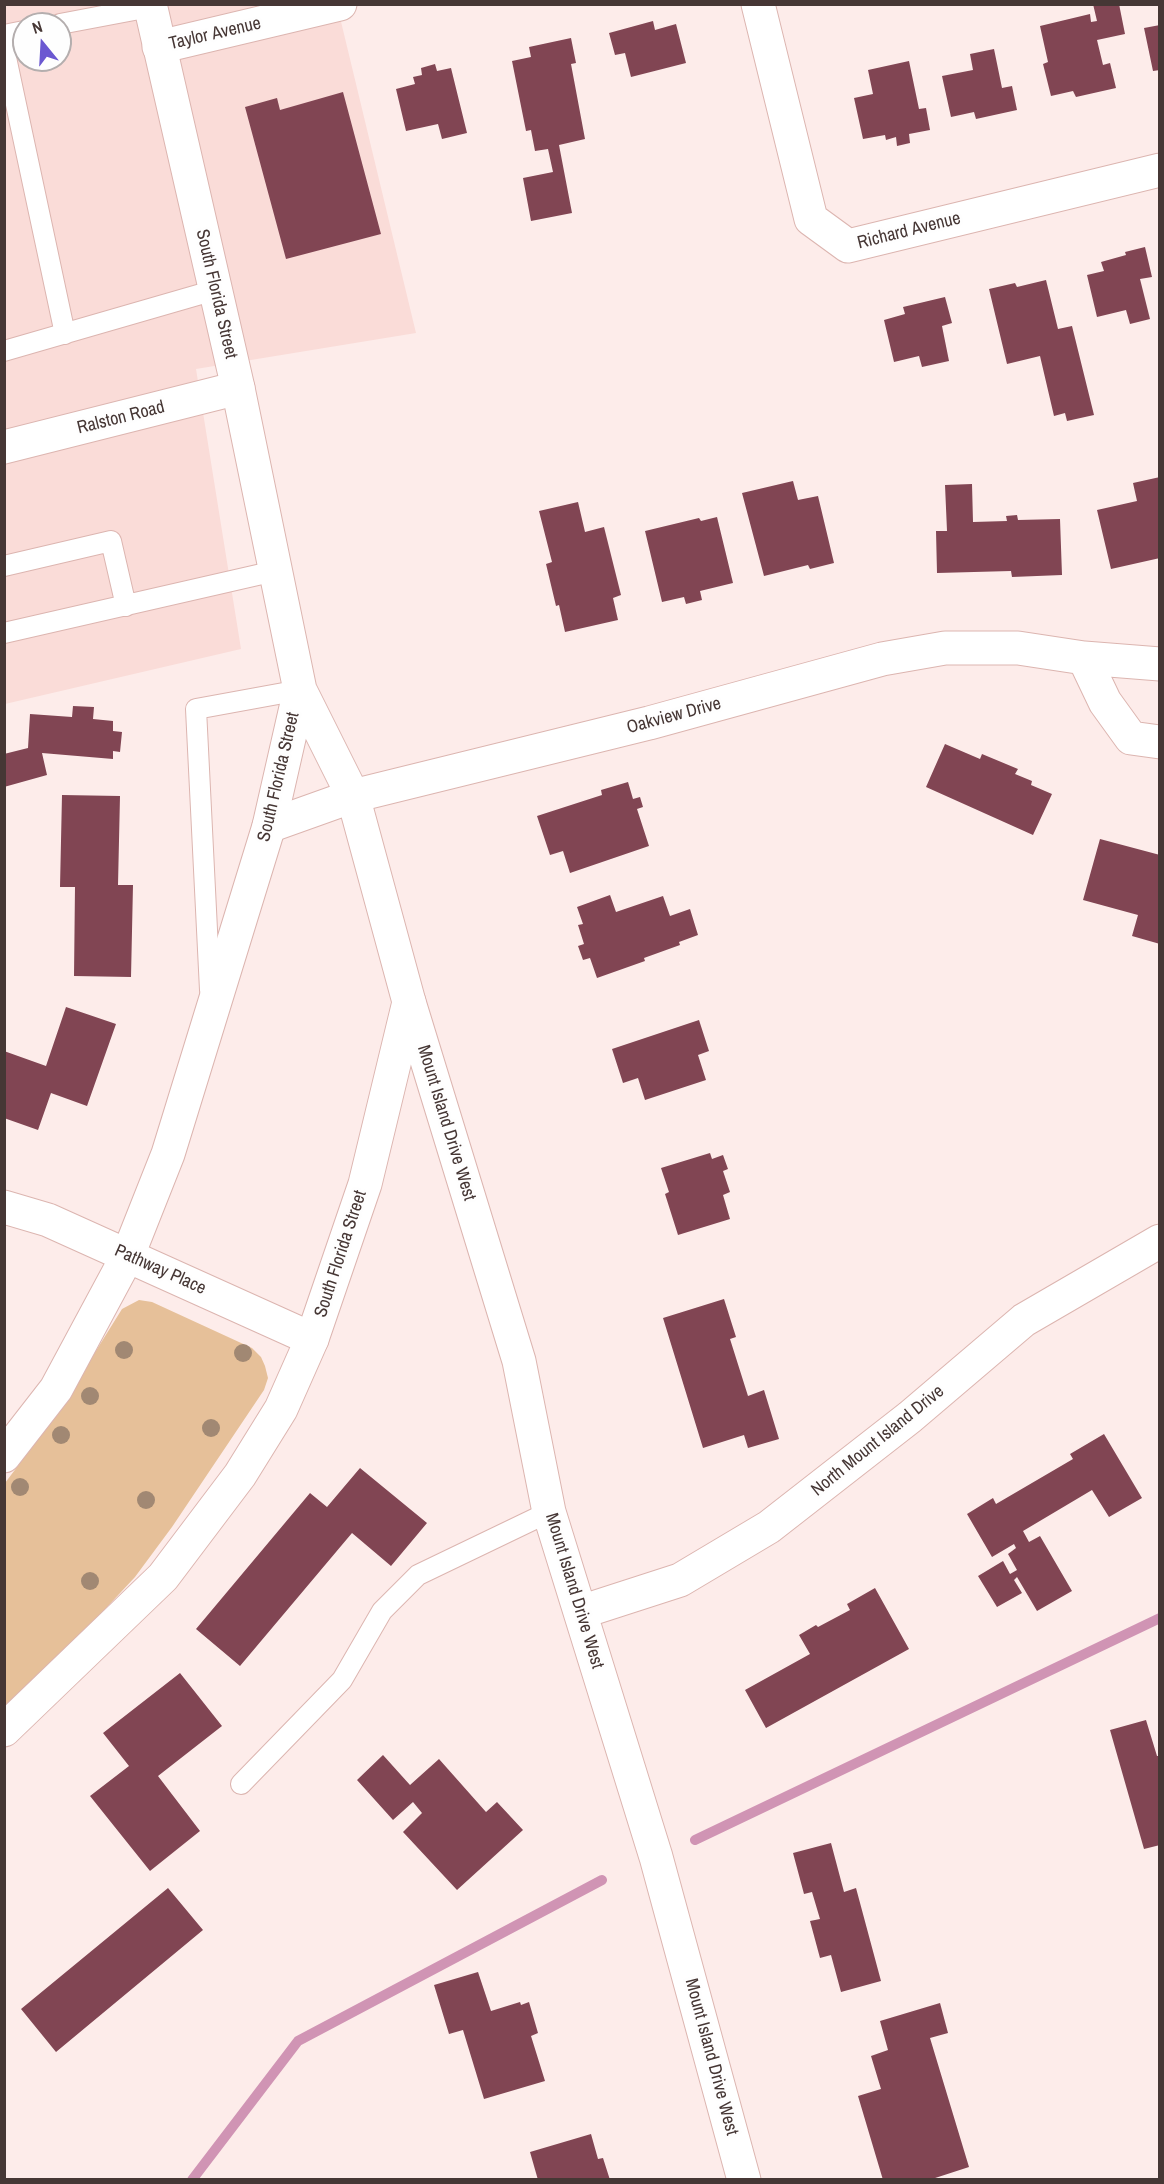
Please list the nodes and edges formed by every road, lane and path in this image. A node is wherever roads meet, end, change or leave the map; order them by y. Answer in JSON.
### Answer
{"nodes":[{"id":1,"x":340,"y":4,"type":"edge"},
{"id":2,"x":758,"y":4,"type":"edge"},
{"id":3,"x":150,"y":6,"type":"edge"},
{"id":4,"x":263,"y":13,"type":"edge"},
{"id":5,"x":72,"y":22,"type":"edge"},
{"id":6,"x":159,"y":47,"type":"junction"},
{"id":7,"x":4,"y":48,"type":"edge"},
{"id":8,"x":1160,"y":170,"type":"edge"},
{"id":9,"x":215,"y":290,"type":"junction"},
{"id":10,"x":65,"y":334,"type":"junction"},
{"id":11,"x":4,"y":351,"type":"edge"},
{"id":12,"x":238,"y":388,"type":"junction"},
{"id":13,"x":4,"y":447,"type":"edge"},
{"id":14,"x":4,"y":566,"type":"edge"},
{"id":15,"x":276,"y":571,"type":"junction"},
{"id":16,"x":126,"y":606,"type":"junction"},
{"id":17,"x":4,"y":633,"type":"edge"},
{"id":18,"x":1084,"y":658,"type":"junction"},
{"id":19,"x":1160,"y":664,"type":"edge"},
{"id":20,"x":300,"y":690,"type":"junction"},
{"id":21,"x":1160,"y":742,"type":"edge"},
{"id":22,"x":353,"y":796,"type":"junction"},
{"id":23,"x":269,"y":826,"type":"junction"},
{"id":24,"x":409,"y":1002,"type":"junction"},
{"id":25,"x":211,"y":1016,"type":"junction"},
{"id":26,"x":4,"y":1207,"type":"edge"},
{"id":27,"x":1160,"y":1241,"type":"edge"},
{"id":28,"x":128,"y":1255,"type":"junction"},
{"id":29,"x":312,"y":1339,"type":"junction"},
{"id":30,"x":4,"y":1456,"type":"edge"},
{"id":31,"x":549,"y":1512,"type":"junction"},
{"id":32,"x":581,"y":1612,"type":"junction"},
{"id":33,"x":4,"y":1730,"type":"edge"},
{"id":34,"x":241,"y":1784,"type":"dead end"},
{"id":35,"x":744,"y":2180,"type":"edge"}],
"edges":[{"from":1,"to":4,"type":"street","name":"Taylor Avenue"},
{"from":2,"to":8,"type":"street","name":"Richard Avenue"},
{"from":3,"to":5,"type":"lane"},
{"from":3,"to":6,"type":"street","name":"South Florida Street"},
{"from":4,"to":6,"type":"street","name":"Taylor Avenue"},
{"from":6,"to":9,"type":"street","name":"South Florida Street"},
{"from":7,"to":10,"type":"lane"},
{"from":9,"to":10,"type":"lane"},
{"from":9,"to":12,"type":"street","name":"South Florida Street"},
{"from":10,"to":11,"type":"lane"},
{"from":12,"to":13,"type":"street","name":"Ralston Road"},
{"from":12,"to":15,"type":"street","name":"South Florida Street"},
{"from":14,"to":16,"type":"lane"},
{"from":15,"to":16,"type":"lane"},
{"from":15,"to":20,"type":"street","name":"South Florida Street"},
{"from":16,"to":17,"type":"lane"},
{"from":18,"to":19,"type":"street","name":"Oakview Drive"},
{"from":18,"to":21,"type":"street"},
{"from":18,"to":22,"type":"street","name":"Oakview Drive"},
{"from":20,"to":22,"type":"street","name":"South Florida Street"},
{"from":20,"to":23,"type":"street","name":"South Florida Street"},
{"from":20,"to":25,"type":"lane"},
{"from":22,"to":23,"type":"street","name":"Oakview Drive"},
{"from":22,"to":24,"type":"street","name":"South Florida Street"},
{"from":23,"to":25,"type":"street","name":"South Florida Street"},
{"from":24,"to":29,"type":"street","name":"South Florida Street"},
{"from":24,"to":31,"type":"street","name":"Mount Island Drive West"},
{"from":25,"to":28,"type":"street","name":"South Florida Street"},
{"from":26,"to":28,"type":"street","name":"Pathway Place"},
{"from":27,"to":32,"type":"street","name":"North Mount Island Drive"},
{"from":28,"to":29,"type":"street","name":"Pathway Place"},
{"from":28,"to":30,"type":"street","name":"South Florida Street"},
{"from":29,"to":33,"type":"street","name":"South Florida Street"},
{"from":31,"to":32,"type":"street","name":"Mount Island Drive West"},
{"from":31,"to":34,"type":"lane"},
{"from":32,"to":35,"type":"street","name":"Mount Island Drive West"}]}
